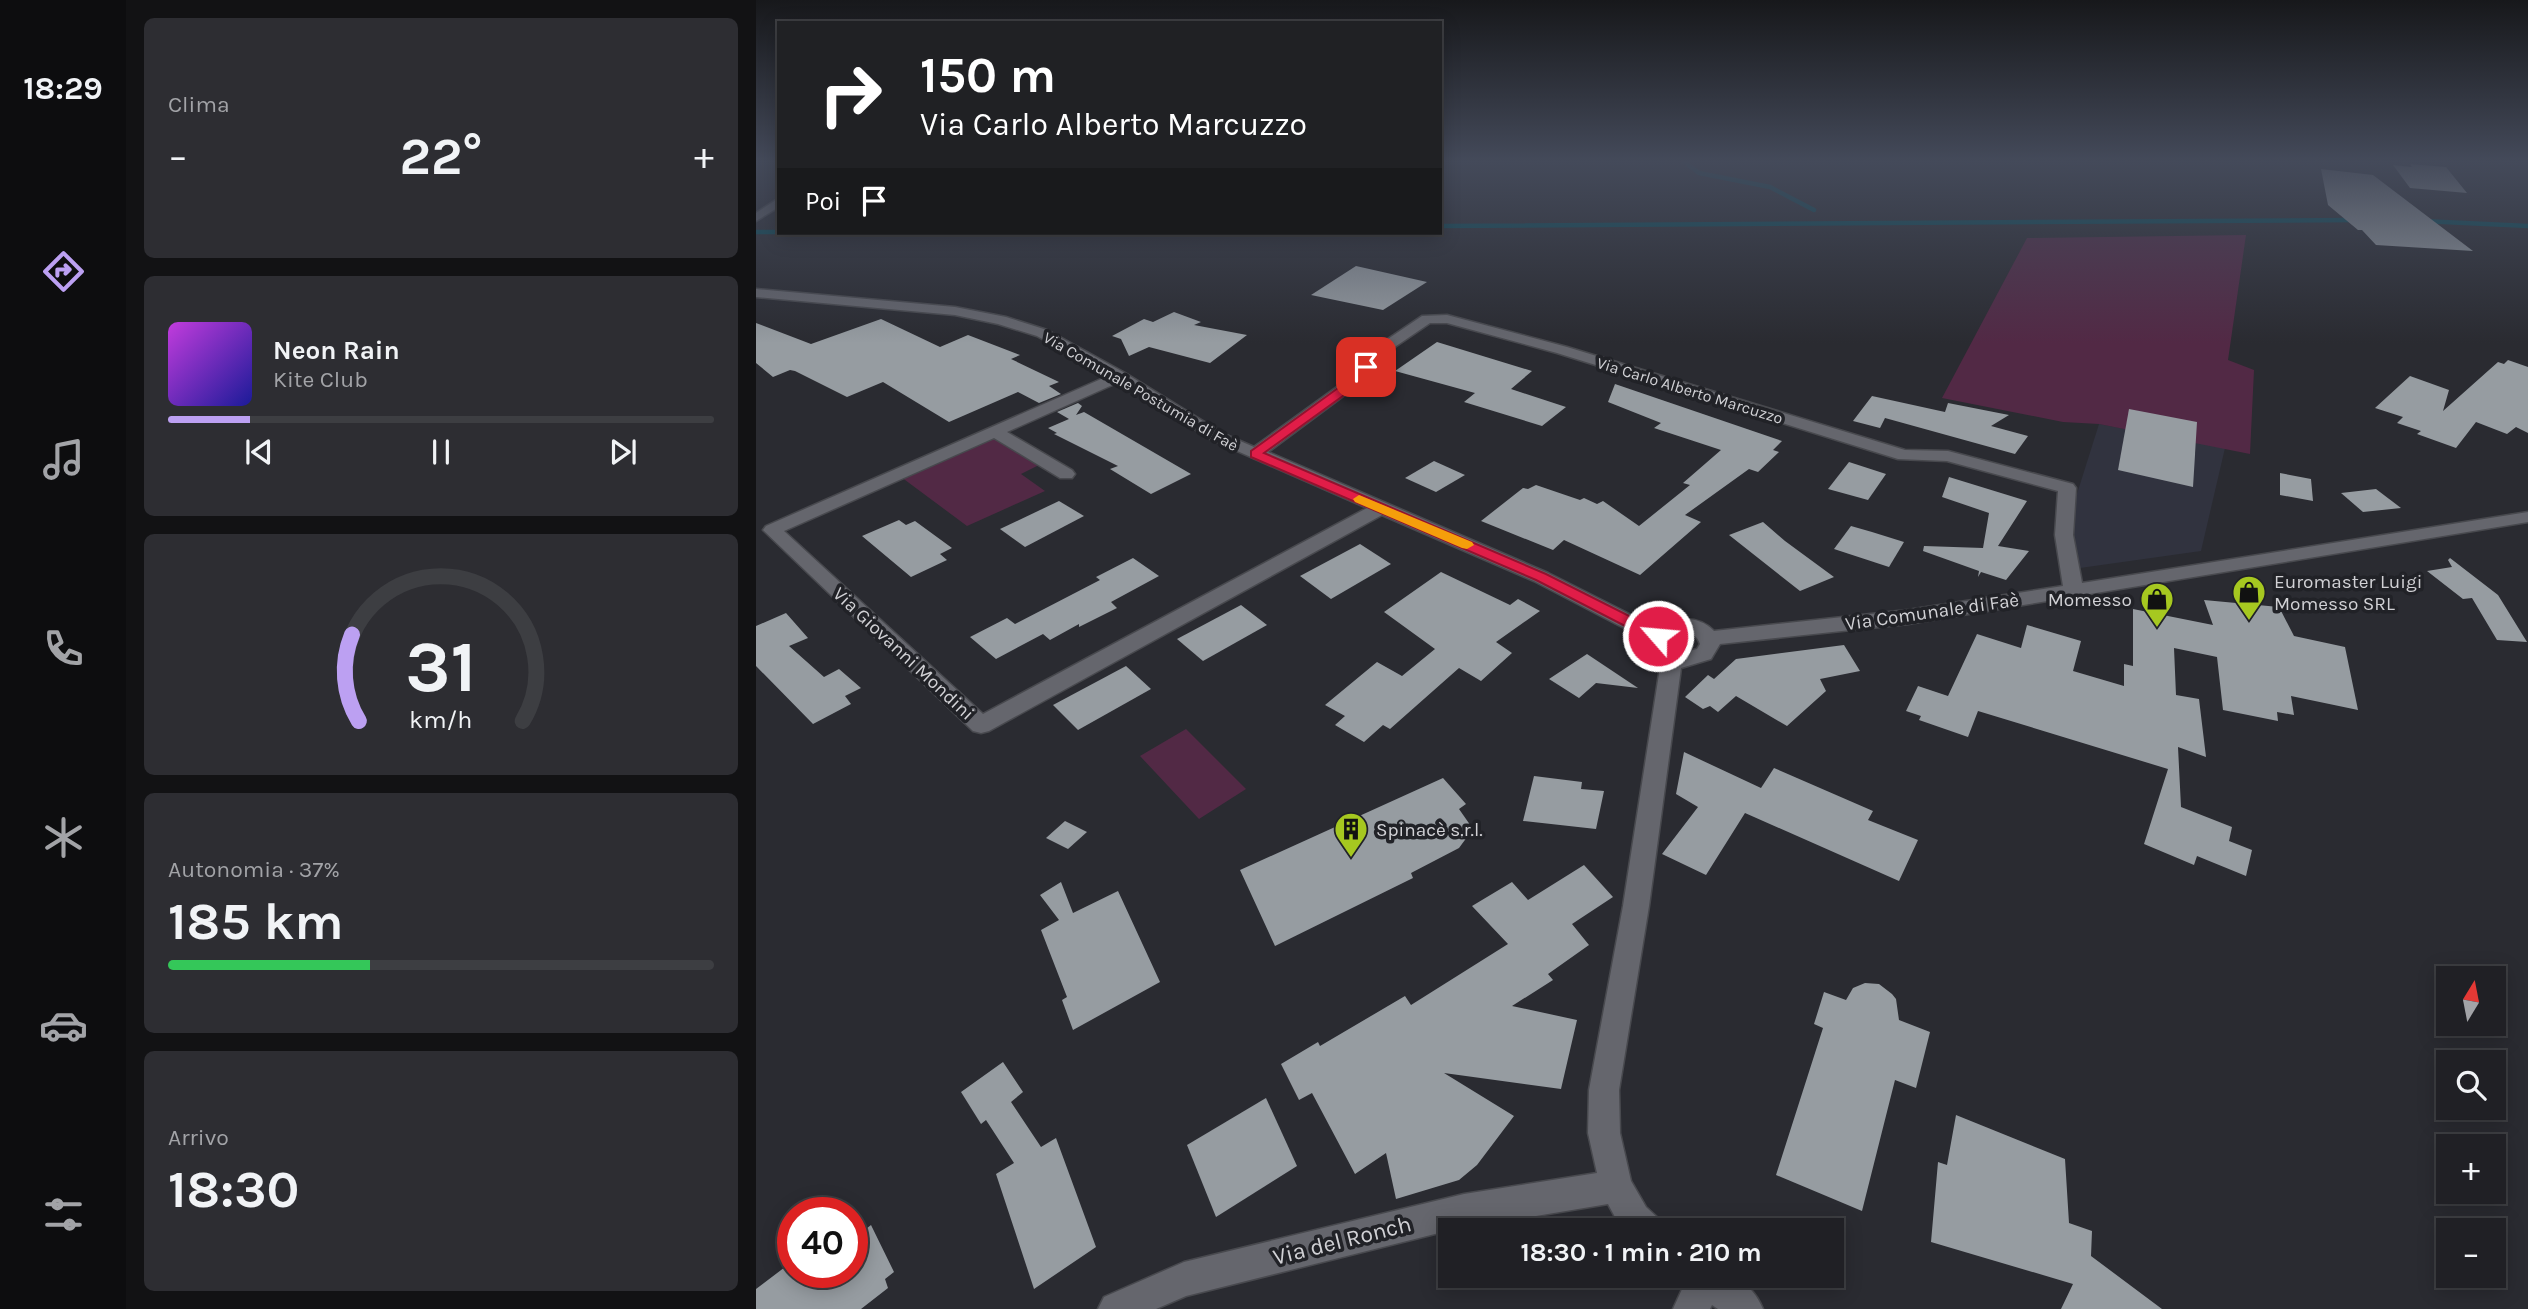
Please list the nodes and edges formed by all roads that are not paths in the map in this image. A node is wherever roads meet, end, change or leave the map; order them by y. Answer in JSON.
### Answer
{"nodes":[{"id":1,"x":756,"y":293,"type":"edge"},
{"id":2,"x":1120,"y":376,"type":"junction"},
{"id":3,"x":994,"y":431,"type":"junction"},
{"id":4,"x":1255,"y":454,"type":"junction"},
{"id":5,"x":1066,"y":474,"type":"dead end"},
{"id":6,"x":1381,"y":508,"type":"junction"},
{"id":7,"x":2528,"y":517,"type":"edge"},
{"id":8,"x":2073,"y":590,"type":"junction"},
{"id":9,"x":1709,"y":638,"type":"junction"},
{"id":10,"x":1665,"y":648,"type":"junction"},
{"id":11,"x":1616,"y":1186,"type":"junction"},
{"id":12,"x":1633,"y":1218,"type":"edge"},
{"id":13,"x":1701,"y":1288,"type":"edge"},
{"id":14,"x":1719,"y":1288,"type":"edge"},
{"id":15,"x":1116,"y":1309,"type":"edge"},
{"id":16,"x":1691,"y":1309,"type":"edge"},
{"id":17,"x":1745,"y":1309,"type":"edge"}],
"edges":[{"from":1,"to":2,"type":"street","name":"Via Comunale Postumia di Faè"},
{"from":2,"to":3,"type":"street","name":"Via Giovanni Mondini"},
{"from":2,"to":4,"type":"street","name":"Via Comunale Postumia di Faè"},
{"from":3,"to":5,"type":"street"},
{"from":3,"to":6,"type":"street","name":"Via Giovanni Mondini"},
{"from":4,"to":6,"type":"street","name":"Via Comunale Postumia di Faè"},
{"from":4,"to":8,"type":"street","name":"Via Carlo Alberto Marcuzzo"},
{"from":6,"to":10,"type":"street","name":"Via Comunale Postumia di Faè"},
{"from":7,"to":8,"type":"street","name":"Via Comunale di Faè"},
{"from":8,"to":9,"type":"street","name":"Via Comunale di Faè"},
{"from":9,"to":10,"type":"street"},
{"from":9,"to":10,"type":"street","name":"Via Comunale di Faè"},
{"from":10,"to":11,"type":"street"},
{"from":11,"to":12,"type":"street"},
{"from":11,"to":15,"type":"street","name":"Via del Ronch"},
{"from":13,"to":16,"type":"street"},
{"from":14,"to":17,"type":"street"}]}
